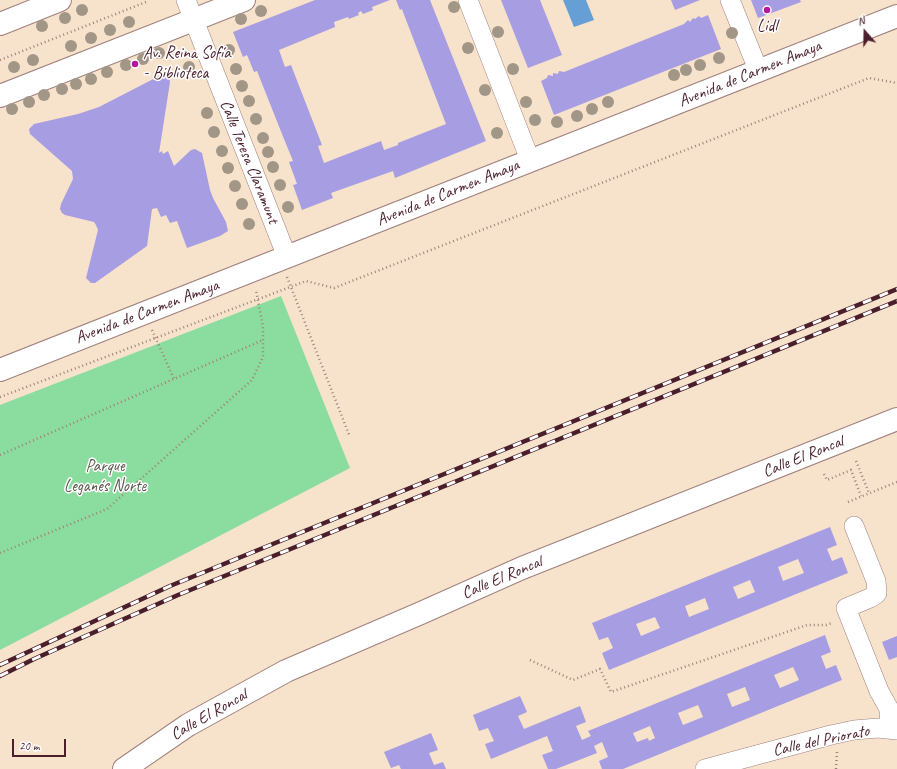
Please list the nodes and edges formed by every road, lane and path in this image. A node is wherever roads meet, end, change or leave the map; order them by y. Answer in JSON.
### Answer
{"nodes":[{"id":1,"x":60,"y":0,"type":"edge"},
{"id":2,"x":244,"y":0,"type":"edge"},
{"id":3,"x":468,"y":0,"type":"edge"},
{"id":4,"x":730,"y":0,"type":"edge"},
{"id":5,"x":892,"y":0,"type":"edge"},
{"id":6,"x":146,"y":2,"type":"dead end"},
{"id":7,"x":189,"y":10,"type":"edge"},
{"id":8,"x":897,"y":13,"type":"edge"},
{"id":9,"x":897,"y":16,"type":"edge"},
{"id":10,"x":0,"y":24,"type":"edge"},
{"id":11,"x":0,"y":60,"type":"edge"},
{"id":12,"x":759,"y":72,"type":"junction"},
{"id":13,"x":897,"y":83,"type":"edge"},
{"id":14,"x":0,"y":96,"type":"edge"},
{"id":15,"x":530,"y":160,"type":"junction"},
{"id":16,"x":287,"y":267,"type":"junction"},
{"id":17,"x":252,"y":271,"type":"junction"},
{"id":18,"x":291,"y":286,"type":"junction"},
{"id":19,"x":258,"y":299,"type":"junction"},
{"id":20,"x":145,"y":313,"type":"junction"},
{"id":21,"x":156,"y":338,"type":"junction"},
{"id":22,"x":263,"y":340,"type":"junction"},
{"id":23,"x":0,"y":370,"type":"edge"},
{"id":24,"x":174,"y":379,"type":"junction"},
{"id":25,"x":0,"y":397,"type":"edge"},
{"id":26,"x":897,"y":419,"type":"edge"},
{"id":27,"x":350,"y":437,"type":"dead end"},
{"id":28,"x":0,"y":455,"type":"edge"},
{"id":29,"x":856,"y":461,"type":"dead end"},
{"id":30,"x":824,"y":474,"type":"dead end"},
{"id":31,"x":897,"y":482,"type":"edge"},
{"id":32,"x":869,"y":493,"type":"junction"},
{"id":33,"x":861,"y":496,"type":"junction"},
{"id":34,"x":848,"y":502,"type":"dead end"},
{"id":35,"x":854,"y":526,"type":"dead end"},
{"id":36,"x":0,"y":553,"type":"edge"},
{"id":37,"x":850,"y":617,"type":"junction"},
{"id":38,"x":530,"y":660,"type":"dead end"},
{"id":39,"x":894,"y":729,"type":"edge"},
{"id":40,"x":837,"y":752,"type":"dead end"},
{"id":41,"x":124,"y":769,"type":"edge"},
{"id":42,"x":705,"y":769,"type":"edge"},
{"id":43,"x":836,"y":769,"type":"edge"}],
"edges":[{"from":1,"to":10,"type":"street"},
{"from":2,"to":7,"type":"street"},
{"from":3,"to":15,"type":"street"},
{"from":4,"to":12,"type":"street"},
{"from":5,"to":8,"type":"street"},
{"from":6,"to":11,"type":"path"},
{"from":7,"to":14,"type":"street"},
{"from":7,"to":16,"type":"street","name":"Calle Teresa Claramunt"},
{"from":9,"to":12,"type":"street","name":"Avenida de Carmen Amaya"},
{"from":12,"to":15,"type":"street","name":"Avenida de Carmen Amaya"},
{"from":13,"to":18,"type":"path"},
{"from":15,"to":16,"type":"street","name":"Avenida de Carmen Amaya"},
{"from":16,"to":17,"type":"street","name":"Avenida de Carmen Amaya"},
{"from":16,"to":18,"type":"path"},
{"from":17,"to":19,"type":"path"},
{"from":17,"to":20,"type":"street","name":"Avenida de Carmen Amaya"},
{"from":18,"to":19,"type":"path"},
{"from":18,"to":27,"type":"path"},
{"from":19,"to":21,"type":"path"},
{"from":19,"to":22,"type":"path"},
{"from":20,"to":21,"type":"path"},
{"from":20,"to":23,"type":"street","name":"Avenida de Carmen Amaya"},
{"from":21,"to":24,"type":"path"},
{"from":21,"to":25,"type":"path"},
{"from":22,"to":24,"type":"path"},
{"from":22,"to":36,"type":"path"},
{"from":24,"to":28,"type":"path"},
{"from":26,"to":41,"type":"street","name":"Calle El Roncal"},
{"from":29,"to":32,"type":"path"},
{"from":30,"to":33,"type":"path"},
{"from":31,"to":32,"type":"path"},
{"from":32,"to":33,"type":"path"},
{"from":33,"to":34,"type":"path"},
{"from":35,"to":37,"type":"street"},
{"from":37,"to":38,"type":"path"},
{"from":37,"to":39,"type":"street","name":"Calle del Priorato"},
{"from":39,"to":42,"type":"street","name":"Calle del Priorato"},
{"from":40,"to":43,"type":"path"}]}
